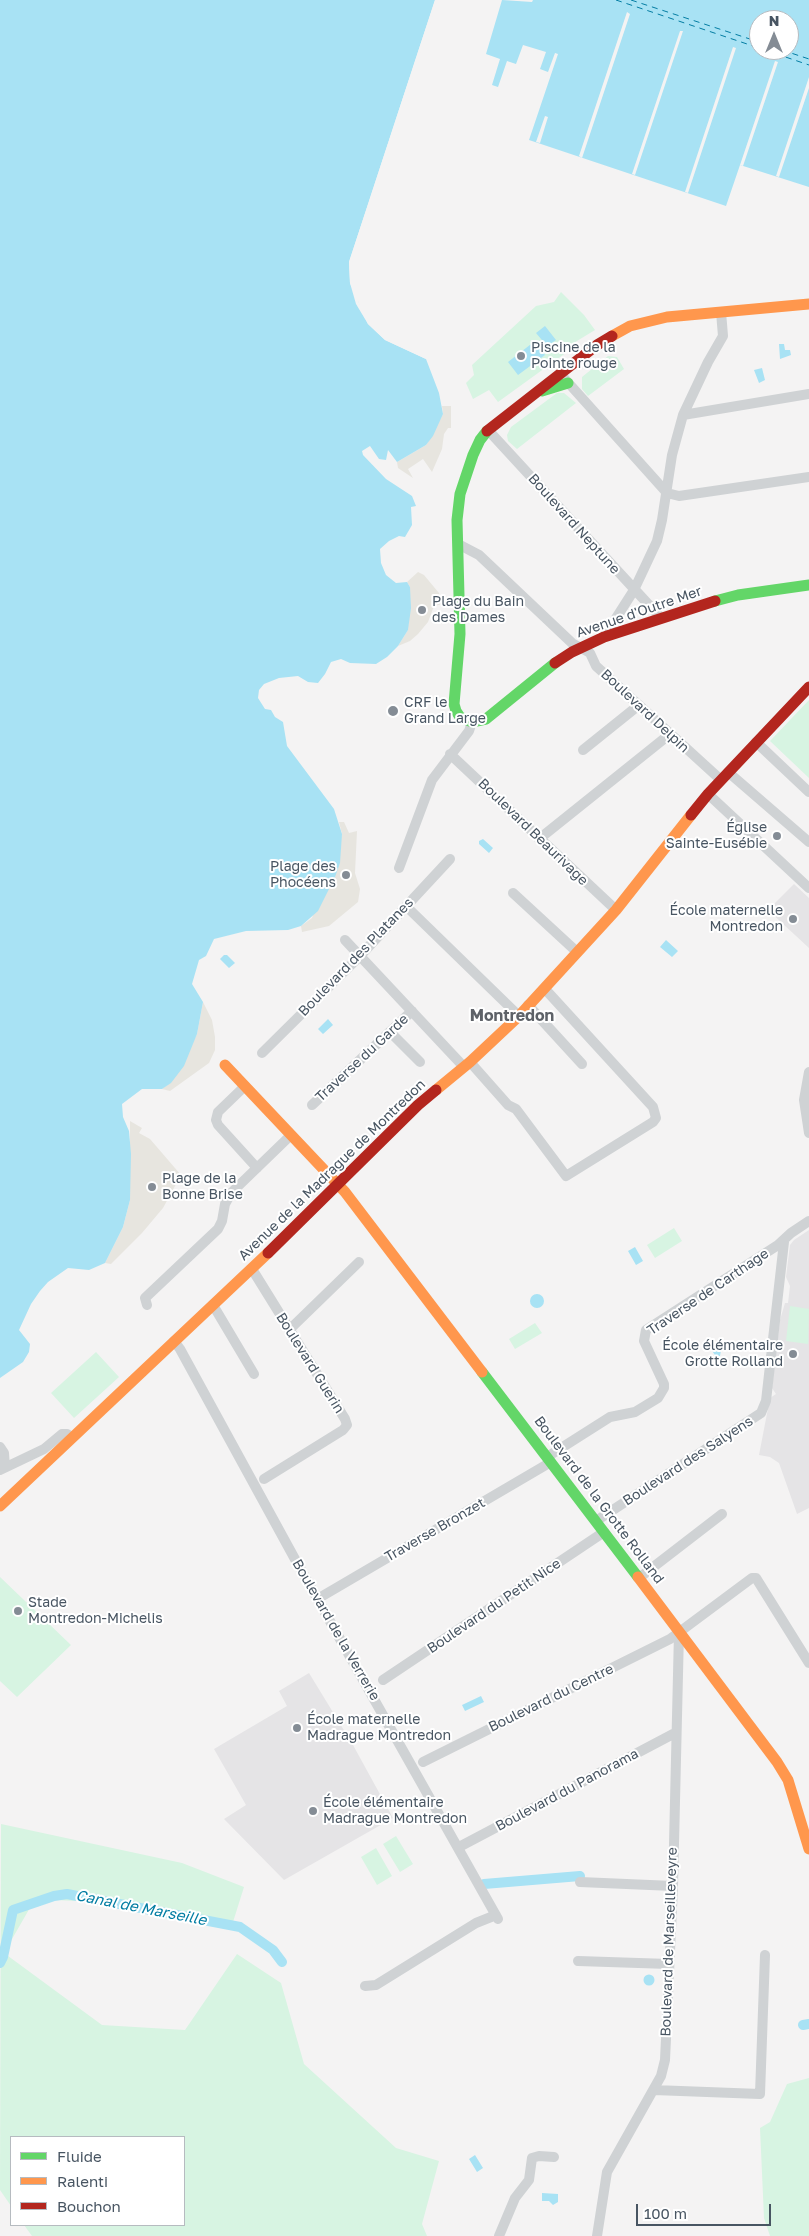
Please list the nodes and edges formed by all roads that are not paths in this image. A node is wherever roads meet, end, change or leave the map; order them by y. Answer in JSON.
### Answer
{"nodes":[{"id":1,"x":809,"y":304,"type":"edge"},
{"id":2,"x":721,"y":312,"type":"junction"},
{"id":3,"x":560,"y":374,"type":"junction"},
{"id":4,"x":568,"y":383,"type":"junction"},
{"id":5,"x":538,"y":392,"type":"junction"},
{"id":6,"x":809,"y":394,"type":"edge"},
{"id":7,"x":683,"y":415,"type":"junction"},
{"id":8,"x":488,"y":430,"type":"junction"},
{"id":9,"x":809,"y":476,"type":"edge"},
{"id":10,"x":667,"y":493,"type":"junction"},
{"id":11,"x":458,"y":544,"type":"junction"},
{"id":12,"x":809,"y":585,"type":"edge"},
{"id":13,"x":634,"y":590,"type":"junction"},
{"id":14,"x":660,"y":617,"type":"junction"},
{"id":15,"x":604,"y":637,"type":"junction"},
{"id":16,"x":580,"y":648,"type":"junction"},
{"id":17,"x":809,"y":687,"type":"edge"},
{"id":18,"x":638,"y":705,"type":"junction"},
{"id":19,"x":472,"y":722,"type":"junction"},
{"id":20,"x":670,"y":734,"type":"junction"},
{"id":21,"x":756,"y":742,"type":"junction"},
{"id":22,"x":583,"y":750,"type":"dead end"},
{"id":23,"x":450,"y":754,"type":"junction"},
{"id":24,"x":724,"y":776,"type":"junction"},
{"id":25,"x":809,"y":792,"type":"edge"},
{"id":26,"x":708,"y":794,"type":"junction"},
{"id":27,"x":539,"y":839,"type":"junction"},
{"id":28,"x":809,"y":842,"type":"edge"},
{"id":29,"x":450,"y":859,"type":"dead end"},
{"id":30,"x":399,"y":868,"type":"dead end"},
{"id":31,"x":809,"y":888,"type":"edge"},
{"id":32,"x":513,"y":893,"type":"dead end"},
{"id":33,"x":410,"y":910,"type":"dead end"},
{"id":34,"x":616,"y":910,"type":"junction"},
{"id":35,"x":345,"y":940,"type":"dead end"},
{"id":36,"x":577,"y":952,"type":"junction"},
{"id":37,"x":360,"y":956,"type":"junction"},
{"id":38,"x":545,"y":988,"type":"junction"},
{"id":39,"x":528,"y":1006,"type":"junction"},
{"id":40,"x":412,"y":1011,"type":"junction"},
{"id":41,"x":518,"y":1016,"type":"junction"},
{"id":42,"x":390,"y":1032,"type":"junction"},
{"id":43,"x":262,"y":1053,"type":"dead end"},
{"id":44,"x":420,"y":1062,"type":"dead end"},
{"id":45,"x":582,"y":1064,"type":"dead end"},
{"id":46,"x":225,"y":1065,"type":"dead end"},
{"id":47,"x":467,"y":1065,"type":"junction"},
{"id":48,"x":809,"y":1072,"type":"edge"},
{"id":49,"x":245,"y":1086,"type":"junction"},
{"id":50,"x":312,"y":1105,"type":"dead end"},
{"id":51,"x":809,"y":1133,"type":"edge"},
{"id":52,"x":291,"y":1135,"type":"junction"},
{"id":53,"x":257,"y":1168,"type":"junction"},
{"id":54,"x":338,"y":1185,"type":"junction"},
{"id":55,"x":809,"y":1221,"type":"edge"},
{"id":56,"x":784,"y":1242,"type":"junction"},
{"id":57,"x":359,"y":1262,"type":"dead end"},
{"id":58,"x":252,"y":1269,"type":"junction"},
{"id":59,"x":147,"y":1305,"type":"dead end"},
{"id":60,"x":213,"y":1305,"type":"junction"},
{"id":61,"x":289,"y":1330,"type":"junction"},
{"id":62,"x":174,"y":1341,"type":"junction"},
{"id":63,"x":254,"y":1374,"type":"dead end"},
{"id":64,"x":72,"y":1438,"type":"junction"},
{"id":65,"x":0,"y":1447,"type":"edge"},
{"id":66,"x":549,"y":1459,"type":"junction"},
{"id":67,"x":2,"y":1468,"type":"edge"},
{"id":68,"x":264,"y":1479,"type":"dead end"},
{"id":69,"x":0,"y":1506,"type":"edge"},
{"id":70,"x":722,"y":1514,"type":"dead end"},
{"id":71,"x":596,"y":1521,"type":"junction"},
{"id":72,"x":604,"y":1532,"type":"junction"},
{"id":73,"x":639,"y":1578,"type":"junction"},
{"id":74,"x":319,"y":1598,"type":"junction"},
{"id":75,"x":679,"y":1632,"type":"junction"},
{"id":76,"x":809,"y":1663,"type":"edge"},
{"id":77,"x":383,"y":1680,"type":"dead end"},
{"id":78,"x":675,"y":1734,"type":"junction"},
{"id":79,"x":423,"y":1762,"type":"dead end"},
{"id":80,"x":459,"y":1847,"type":"junction"},
{"id":81,"x":809,"y":1849,"type":"edge"},
{"id":82,"x":580,"y":1882,"type":"dead end"},
{"id":83,"x":673,"y":1886,"type":"junction"},
{"id":84,"x":765,"y":1955,"type":"dead end"},
{"id":85,"x":578,"y":1961,"type":"dead end"},
{"id":86,"x":669,"y":1964,"type":"junction"},
{"id":87,"x":366,"y":1986,"type":"dead end"},
{"id":88,"x":654,"y":2090,"type":"junction"},
{"id":89,"x":554,"y":2157,"type":"dead end"},
{"id":90,"x":499,"y":2236,"type":"edge"},
{"id":91,"x":597,"y":2236,"type":"edge"}],
"edges":[{"from":1,"to":2,"type":"street"},
{"from":2,"to":3,"type":"street"},
{"from":2,"to":7,"type":"street"},
{"from":3,"to":4,"type":"street"},
{"from":3,"to":5,"type":"street"},
{"from":4,"to":5,"type":"street"},
{"from":4,"to":10,"type":"street"},
{"from":5,"to":8,"type":"street"},
{"from":6,"to":7,"type":"street"},
{"from":7,"to":10,"type":"street"},
{"from":8,"to":11,"type":"street"},
{"from":8,"to":13,"type":"street","name":"Boulevard Neptune"},
{"from":9,"to":10,"type":"street"},
{"from":10,"to":13,"type":"street"},
{"from":11,"to":16,"type":"street","name":"Boulevard Delpin"},
{"from":11,"to":19,"type":"street"},
{"from":12,"to":14,"type":"street","name":"Avenue d'Outre Mer"},
{"from":13,"to":14,"type":"street","name":"Boulevard Neptune"},
{"from":13,"to":15,"type":"street"},
{"from":14,"to":15,"type":"street","name":"Avenue d'Outre Mer"},
{"from":15,"to":16,"type":"street","name":"Avenue d'Outre Mer"},
{"from":16,"to":18,"type":"street","name":"Boulevard Delpin"},
{"from":16,"to":19,"type":"street","name":"Avenue d'Outre Mer"},
{"from":17,"to":21,"type":"street","name":"Avenue de la Madrague de Montredon"},
{"from":18,"to":20,"type":"street","name":"Boulevard Delpin"},
{"from":18,"to":22,"type":"street"},
{"from":19,"to":23,"type":"street"},
{"from":20,"to":24,"type":"street","name":"Boulevard Delpin"},
{"from":20,"to":27,"type":"street"},
{"from":21,"to":24,"type":"street","name":"Avenue de la Madrague de Montredon"},
{"from":21,"to":25,"type":"street"},
{"from":23,"to":27,"type":"street","name":"Boulevard Beaurivage"},
{"from":23,"to":30,"type":"street"},
{"from":24,"to":26,"type":"street","name":"Avenue de la Madrague de Montredon"},
{"from":24,"to":28,"type":"street","name":"Boulevard Delpin"},
{"from":26,"to":31,"type":"street"},
{"from":26,"to":34,"type":"street","name":"Avenue de la Madrague de Montredon"},
{"from":27,"to":34,"type":"street","name":"Boulevard Beaurivage"},
{"from":29,"to":37,"type":"street","name":"Boulevard des Platanes"},
{"from":32,"to":36,"type":"street"},
{"from":33,"to":41,"type":"street"},
{"from":34,"to":36,"type":"street","name":"Avenue de la Madrague de Montredon"},
{"from":35,"to":37,"type":"street"},
{"from":36,"to":38,"type":"street","name":"Avenue de la Madrague de Montredon"},
{"from":37,"to":40,"type":"street"},
{"from":37,"to":43,"type":"street","name":"Boulevard des Platanes"},
{"from":38,"to":39,"type":"street","name":"Avenue de la Madrague de Montredon"},
{"from":38,"to":47,"type":"street"},
{"from":39,"to":41,"type":"street","name":"Avenue de la Madrague de Montredon"},
{"from":39,"to":45,"type":"street"},
{"from":40,"to":42,"type":"street","name":"Traverse du Garde"},
{"from":40,"to":47,"type":"street"},
{"from":41,"to":47,"type":"street","name":"Avenue de la Madrague de Montredon"},
{"from":42,"to":44,"type":"street"},
{"from":42,"to":50,"type":"street","name":"Traverse du Garde"},
{"from":46,"to":49,"type":"street","name":"Boulevard de la Grotte Rolland"},
{"from":47,"to":54,"type":"street","name":"Avenue de la Madrague de Montredon"},
{"from":48,"to":51,"type":"street"},
{"from":49,"to":52,"type":"street","name":"Boulevard de la Grotte Rolland"},
{"from":49,"to":53,"type":"street"},
{"from":52,"to":53,"type":"street"},
{"from":52,"to":54,"type":"street","name":"Boulevard de la Grotte Rolland"},
{"from":53,"to":59,"type":"street"},
{"from":54,"to":58,"type":"street","name":"Avenue de la Madrague de Montredon"},
{"from":54,"to":66,"type":"street","name":"Boulevard de la Grotte Rolland"},
{"from":55,"to":56,"type":"street","name":"Traverse de Carthage"},
{"from":56,"to":66,"type":"street","name":"Traverse de Carthage"},
{"from":56,"to":71,"type":"street","name":"Boulevard des Salyens"},
{"from":57,"to":61,"type":"street"},
{"from":58,"to":60,"type":"street","name":"Avenue de la Madrague de Montredon"},
{"from":58,"to":61,"type":"street","name":"Boulevard Guerin"},
{"from":60,"to":62,"type":"street","name":"Avenue de la Madrague de Montredon"},
{"from":60,"to":63,"type":"street"},
{"from":61,"to":68,"type":"street","name":"Boulevard Guerin"},
{"from":62,"to":64,"type":"street","name":"Avenue de la Madrague de Montredon"},
{"from":62,"to":74,"type":"street","name":"Boulevard de la Verrerie"},
{"from":64,"to":67,"type":"street"},
{"from":64,"to":69,"type":"street","name":"Avenue de la Madrague de Montredon"},
{"from":65,"to":67,"type":"street"},
{"from":66,"to":71,"type":"street","name":"Boulevard de la Grotte Rolland"},
{"from":66,"to":74,"type":"street","name":"Traverse Bronzet"},
{"from":70,"to":73,"type":"street"},
{"from":71,"to":72,"type":"street","name":"Boulevard de la Grotte Rolland"},
{"from":72,"to":73,"type":"street","name":"Boulevard de la Grotte Rolland"},
{"from":72,"to":77,"type":"street","name":"Boulevard du Petit Nice"},
{"from":73,"to":75,"type":"street","name":"Boulevard de la Grotte Rolland"},
{"from":74,"to":80,"type":"street","name":"Boulevard de la Verrerie"},
{"from":75,"to":76,"type":"street","name":"Boulevard du Centre"},
{"from":75,"to":78,"type":"street","name":"Boulevard de Marseilleveyre"},
{"from":75,"to":79,"type":"street","name":"Boulevard du Centre"},
{"from":75,"to":81,"type":"street","name":"Boulevard de la Grotte Rolland"},
{"from":78,"to":80,"type":"street","name":"Boulevard du Panorama"},
{"from":78,"to":83,"type":"street","name":"Boulevard de Marseilleveyre"},
{"from":80,"to":87,"type":"street","name":"Boulevard de la Verrerie"},
{"from":82,"to":83,"type":"street"},
{"from":83,"to":86,"type":"street","name":"Boulevard de Marseilleveyre"},
{"from":84,"to":88,"type":"street"},
{"from":85,"to":86,"type":"street"},
{"from":86,"to":88,"type":"street","name":"Boulevard de Marseilleveyre"},
{"from":88,"to":91,"type":"street","name":"Boulevard de Marseilleveyre"},
{"from":89,"to":90,"type":"street"}]}
